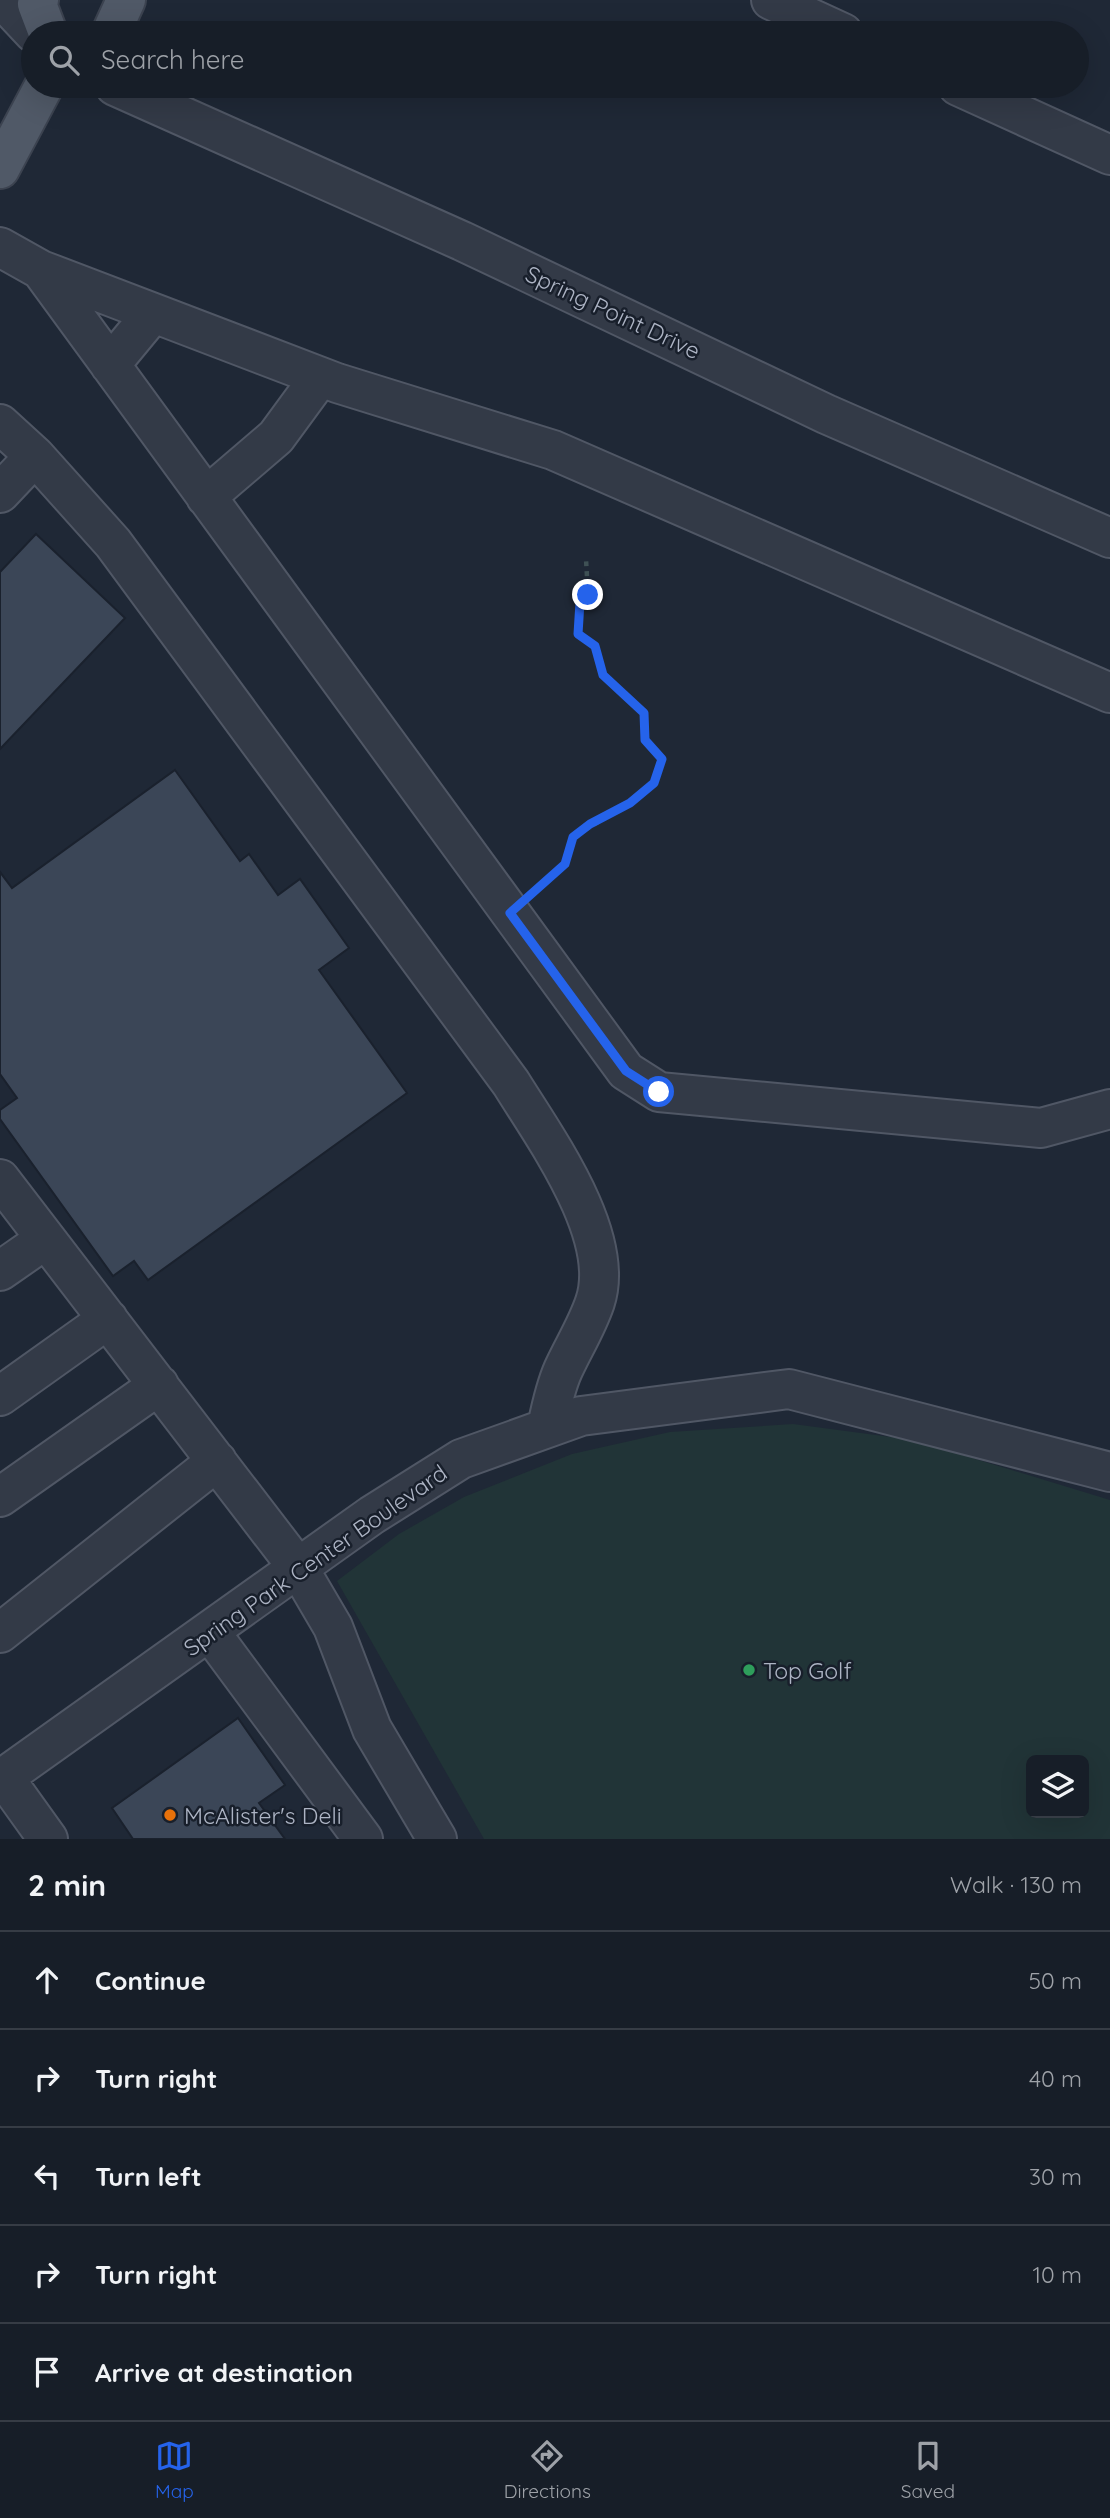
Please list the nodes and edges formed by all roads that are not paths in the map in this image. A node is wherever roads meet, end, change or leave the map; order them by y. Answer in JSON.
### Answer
{"nodes":[{"id":1,"x":3,"y":0,"type":"edge"},
{"id":2,"x":39,"y":0,"type":"edge"},
{"id":3,"x":126,"y":0,"type":"edge"},
{"id":4,"x":771,"y":0,"type":"edge"},
{"id":5,"x":23,"y":21,"type":"edge"},
{"id":6,"x":43,"y":21,"type":"edge"},
{"id":7,"x":116,"y":21,"type":"edge"},
{"id":8,"x":817,"y":21,"type":"edge"},
{"id":9,"x":38,"y":98,"type":"edge"},
{"id":10,"x":143,"y":98,"type":"edge"},
{"id":11,"x":984,"y":98,"type":"edge"},
{"id":12,"x":1110,"y":155,"type":"edge"},
{"id":13,"x":0,"y":169,"type":"edge"},
{"id":14,"x":0,"y":247,"type":"edge"},
{"id":15,"x":41,"y":270,"type":"junction"},
{"id":16,"x":153,"y":313,"type":"junction"},
{"id":17,"x":110,"y":365,"type":"junction"},
{"id":18,"x":320,"y":377,"type":"junction"},
{"id":19,"x":0,"y":424,"type":"edge"},
{"id":20,"x":35,"y":456,"type":"junction"},
{"id":21,"x":0,"y":493,"type":"edge"},
{"id":22,"x":206,"y":497,"type":"junction"},
{"id":23,"x":1110,"y":538,"type":"edge"},
{"id":24,"x":1110,"y":693,"type":"edge"},
{"id":25,"x":1110,"y":1109,"type":"edge"},
{"id":26,"x":0,"y":1179,"type":"edge"},
{"id":27,"x":46,"y":1239,"type":"junction"},
{"id":28,"x":0,"y":1271,"type":"edge"},
{"id":29,"x":108,"y":1319,"type":"junction"},
{"id":30,"x":159,"y":1385,"type":"junction"},
{"id":31,"x":0,"y":1396,"type":"edge"},
{"id":32,"x":547,"y":1427,"type":"junction"},
{"id":33,"x":217,"y":1461,"type":"junction"},
{"id":34,"x":1110,"y":1472,"type":"edge"},
{"id":35,"x":0,"y":1497,"type":"edge"},
{"id":36,"x":299,"y":1569,"type":"junction"},
{"id":37,"x":210,"y":1632,"type":"junction"},
{"id":38,"x":0,"y":1633,"type":"edge"},
{"id":39,"x":3,"y":1779,"type":"edge"},
{"id":40,"x":48,"y":1839,"type":"edge"},
{"id":41,"x":363,"y":1839,"type":"edge"},
{"id":42,"x":437,"y":1839,"type":"edge"}],
"edges":[{"from":1,"to":5,"type":"street"},
{"from":2,"to":6,"type":"main road"},
{"from":3,"to":7,"type":"main road"},
{"from":4,"to":8,"type":"street"},
{"from":9,"to":13,"type":"main road"},
{"from":10,"to":23,"type":"street","name":"Spring Point Drive"},
{"from":11,"to":12,"type":"street"},
{"from":14,"to":15,"type":"street"},
{"from":15,"to":16,"type":"street"},
{"from":15,"to":17,"type":"street"},
{"from":16,"to":17,"type":"street"},
{"from":16,"to":18,"type":"street"},
{"from":17,"to":22,"type":"street"},
{"from":18,"to":22,"type":"street"},
{"from":18,"to":24,"type":"street"},
{"from":19,"to":20,"type":"street"},
{"from":20,"to":21,"type":"street"},
{"from":20,"to":32,"type":"street"},
{"from":22,"to":25,"type":"street"},
{"from":26,"to":27,"type":"street"},
{"from":27,"to":28,"type":"street"},
{"from":27,"to":29,"type":"street"},
{"from":29,"to":30,"type":"street"},
{"from":29,"to":31,"type":"street"},
{"from":30,"to":33,"type":"street"},
{"from":30,"to":35,"type":"street"},
{"from":32,"to":34,"type":"street","name":"Spring Park Center Boulevard"},
{"from":32,"to":36,"type":"street","name":"Spring Park Center Boulevard"},
{"from":33,"to":36,"type":"street"},
{"from":33,"to":38,"type":"street"},
{"from":36,"to":37,"type":"street","name":"Spring Park Center Boulevard"},
{"from":36,"to":42,"type":"street"},
{"from":37,"to":39,"type":"street","name":"Spring Park Center Boulevard"},
{"from":37,"to":41,"type":"street"},
{"from":39,"to":40,"type":"street"}]}
